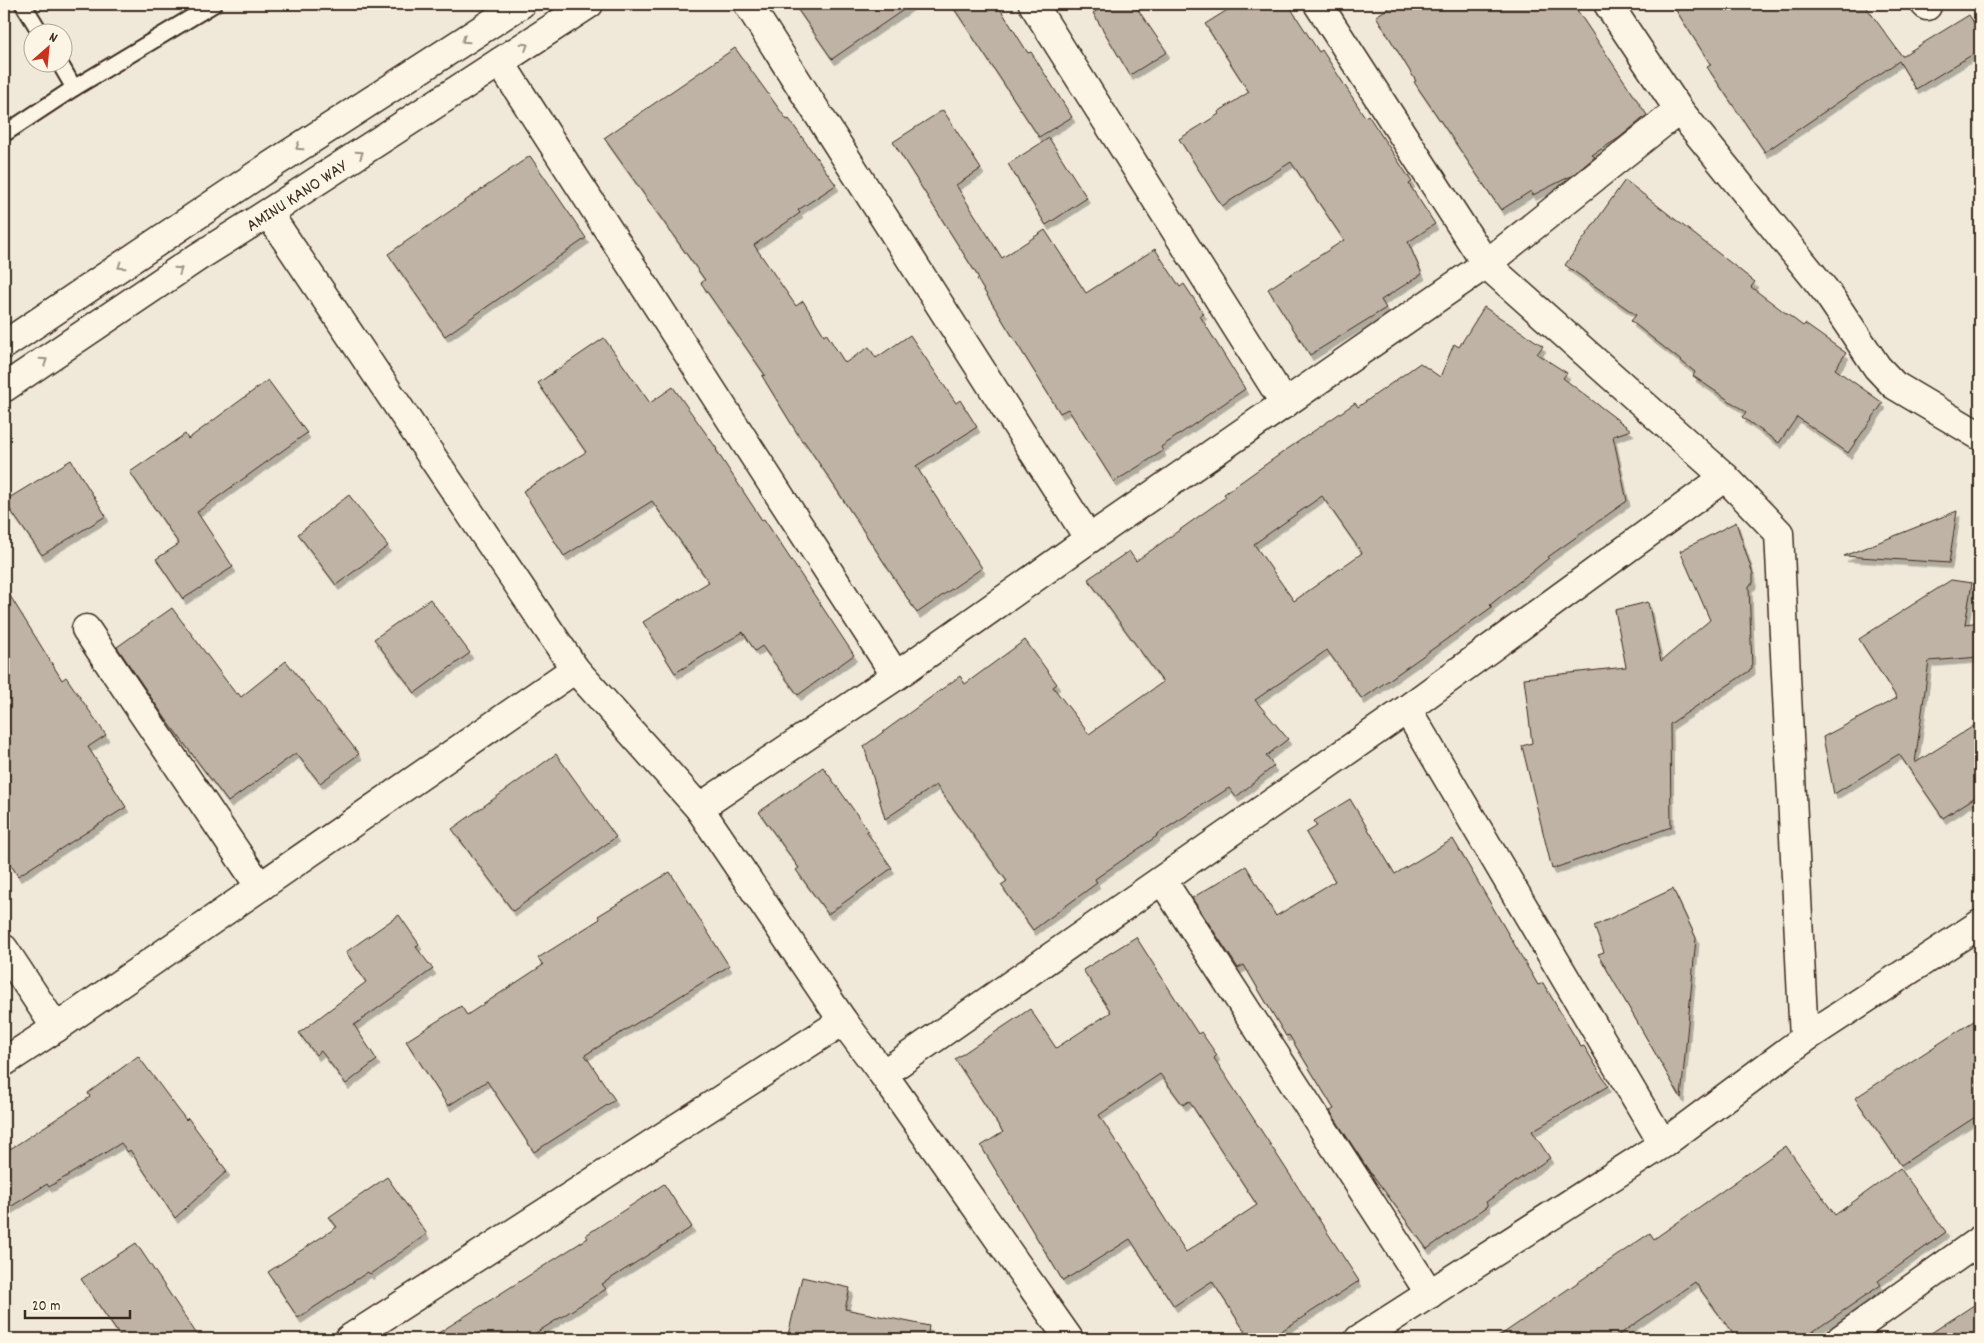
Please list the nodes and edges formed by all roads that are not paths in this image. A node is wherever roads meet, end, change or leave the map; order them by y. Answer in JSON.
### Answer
{"nodes":[{"id":1,"x":23,"y":4,"type":"edge"},
{"id":2,"x":214,"y":4,"type":"edge"},
{"id":3,"x":521,"y":4,"type":"edge"},
{"id":4,"x":589,"y":4,"type":"edge"},
{"id":5,"x":748,"y":4,"type":"edge"},
{"id":6,"x":1033,"y":4,"type":"edge"},
{"id":7,"x":1318,"y":4,"type":"edge"},
{"id":8,"x":1608,"y":4,"type":"edge"},
{"id":9,"x":34,"y":22,"type":"edge"},
{"id":10,"x":500,"y":62,"type":"junction"},
{"id":11,"x":65,"y":72,"type":"edge"},
{"id":12,"x":74,"y":88,"type":"junction"},
{"id":13,"x":1679,"y":110,"type":"junction"},
{"id":14,"x":4,"y":134,"type":"edge"},
{"id":15,"x":268,"y":213,"type":"junction"},
{"id":16,"x":1486,"y":264,"type":"junction"},
{"id":17,"x":4,"y":345,"type":"edge"},
{"id":18,"x":4,"y":388,"type":"edge"},
{"id":19,"x":1285,"y":404,"type":"junction"},
{"id":20,"x":1980,"y":436,"type":"edge"},
{"id":21,"x":1725,"y":477,"type":"junction"},
{"id":22,"x":1089,"y":539,"type":"junction"},
{"id":23,"x":86,"y":629,"type":"dead end"},
{"id":24,"x":575,"y":669,"type":"junction"},
{"id":25,"x":896,"y":676,"type":"junction"},
{"id":26,"x":1407,"y":710,"type":"junction"},
{"id":27,"x":699,"y":808,"type":"junction"},
{"id":28,"x":1162,"y":880,"type":"junction"},
{"id":29,"x":260,"y":887,"type":"junction"},
{"id":30,"x":1980,"y":924,"type":"edge"},
{"id":31,"x":4,"y":949,"type":"edge"},
{"id":32,"x":843,"y":1021,"type":"junction"},
{"id":33,"x":56,"y":1028,"type":"junction"},
{"id":34,"x":1804,"y":1039,"type":"junction"},
{"id":35,"x":4,"y":1062,"type":"edge"},
{"id":36,"x":883,"y":1074,"type":"junction"},
{"id":37,"x":1663,"y":1144,"type":"junction"},
{"id":38,"x":1980,"y":1240,"type":"edge"},
{"id":39,"x":1430,"y":1294,"type":"junction"},
{"id":40,"x":349,"y":1339,"type":"edge"},
{"id":41,"x":1069,"y":1339,"type":"edge"},
{"id":42,"x":1359,"y":1339,"type":"edge"},
{"id":43,"x":1841,"y":1339,"type":"edge"}],
"edges":[{"from":1,"to":9,"type":"lane"},
{"from":2,"to":12,"type":"lane"},
{"from":3,"to":17,"type":"street","one_way":true},
{"from":10,"to":4,"type":"street","name":"AMINU KANO WAY","one_way":true},
{"from":5,"to":22,"type":"street"},
{"from":6,"to":19,"type":"street"},
{"from":7,"to":16,"type":"street"},
{"from":8,"to":13,"type":"street"},
{"from":15,"to":10,"type":"street","name":"AMINU KANO WAY","one_way":true},
{"from":10,"to":25,"type":"street"},
{"from":11,"to":12,"type":"lane"},
{"from":12,"to":14,"type":"lane"},
{"from":13,"to":16,"type":"street"},
{"from":13,"to":20,"type":"street"},
{"from":18,"to":15,"type":"street","name":"AMINU KANO WAY","one_way":true},
{"from":15,"to":24,"type":"street"},
{"from":16,"to":19,"type":"street"},
{"from":16,"to":21,"type":"street"},
{"from":19,"to":22,"type":"street"},
{"from":21,"to":26,"type":"street"},
{"from":21,"to":34,"type":"street"},
{"from":22,"to":25,"type":"street"},
{"from":23,"to":29,"type":"street"},
{"from":24,"to":27,"type":"street"},
{"from":24,"to":29,"type":"street"},
{"from":25,"to":27,"type":"street"},
{"from":26,"to":28,"type":"street"},
{"from":26,"to":37,"type":"street"},
{"from":27,"to":32,"type":"street"},
{"from":28,"to":36,"type":"street"},
{"from":28,"to":39,"type":"street"},
{"from":29,"to":33,"type":"street"},
{"from":30,"to":34,"type":"street"},
{"from":31,"to":33,"type":"street"},
{"from":32,"to":36,"type":"street"},
{"from":32,"to":40,"type":"street"},
{"from":33,"to":35,"type":"street"},
{"from":34,"to":37,"type":"street"},
{"from":36,"to":41,"type":"street"},
{"from":37,"to":39,"type":"street"},
{"from":38,"to":43,"type":"street"},
{"from":39,"to":42,"type":"street"}]}
